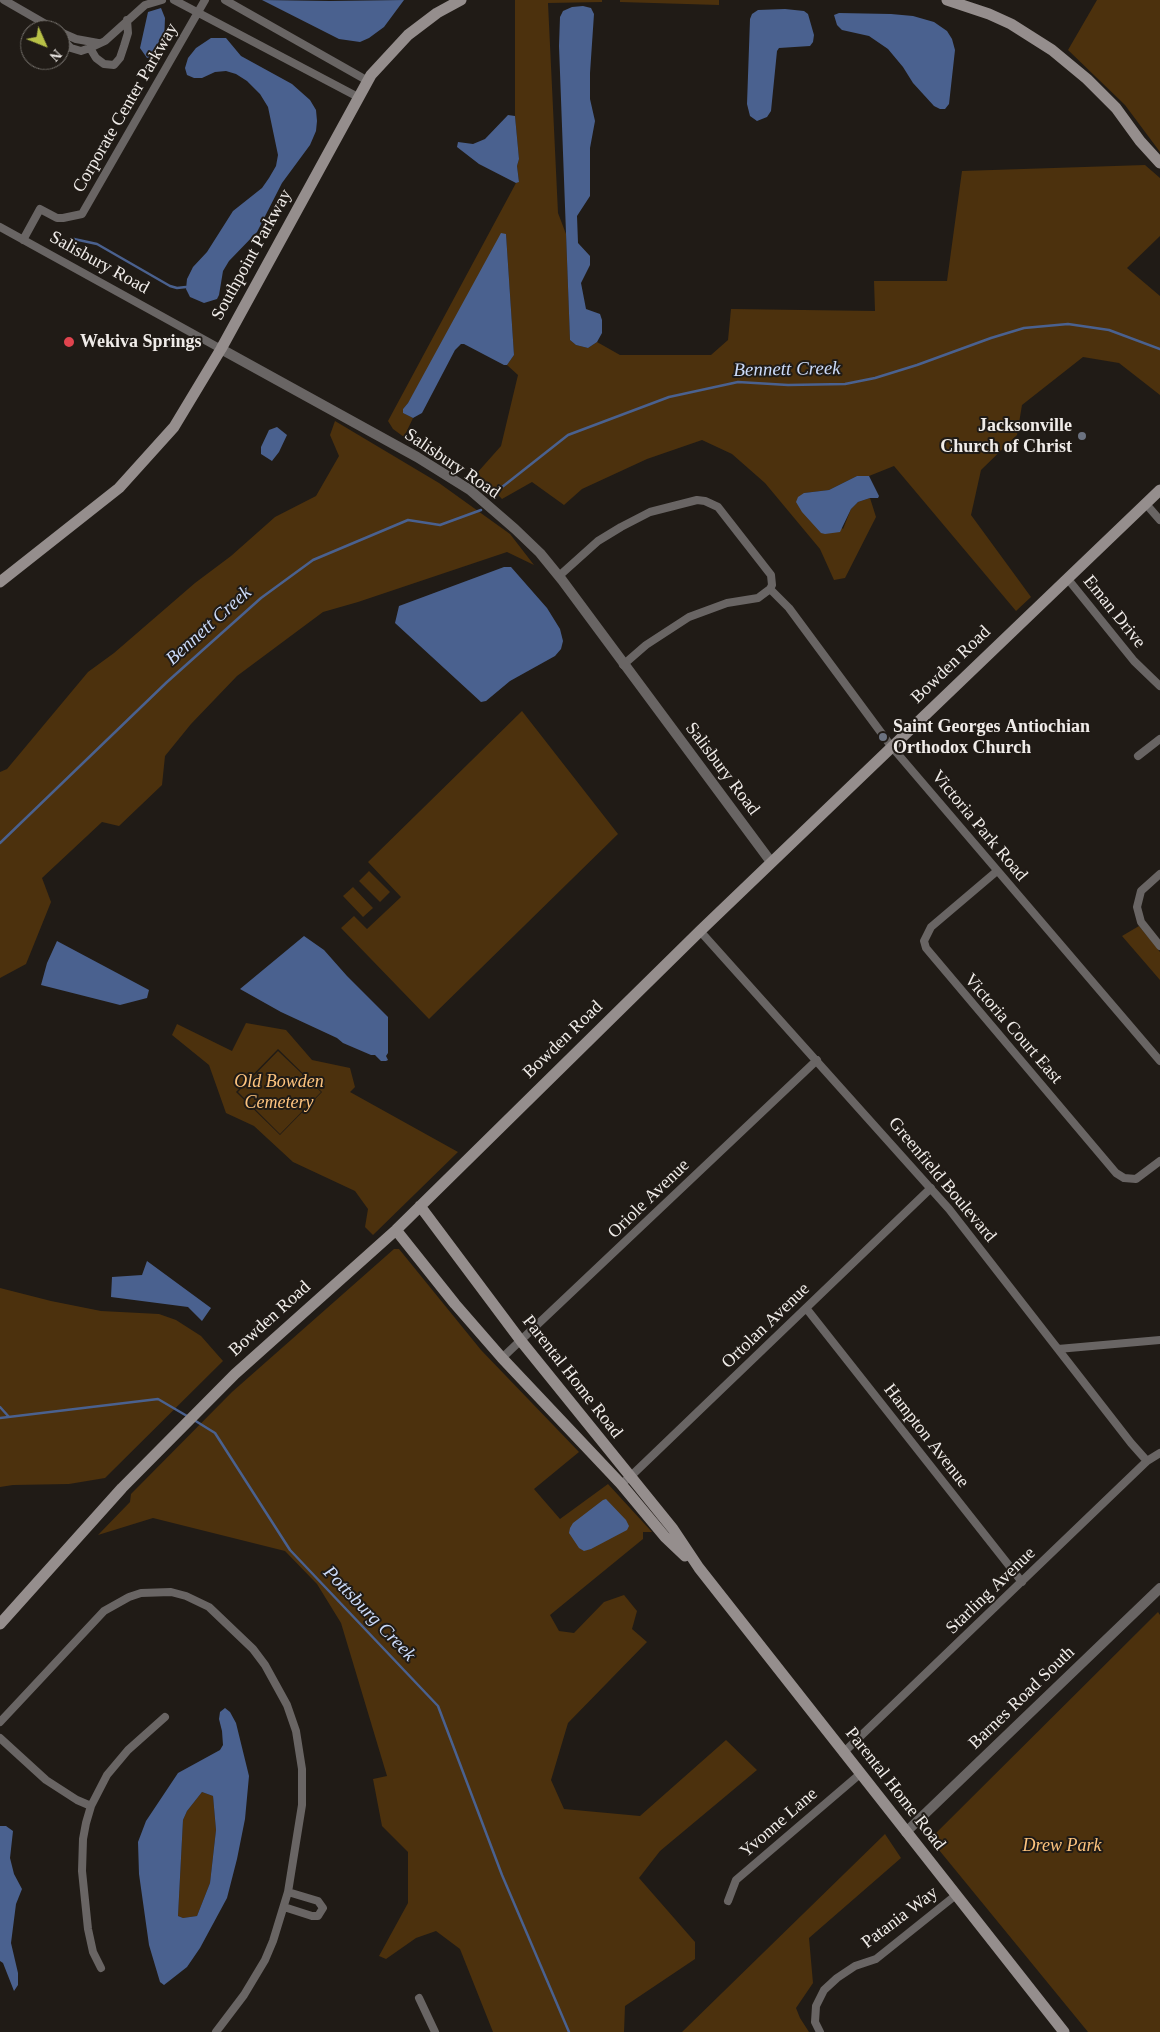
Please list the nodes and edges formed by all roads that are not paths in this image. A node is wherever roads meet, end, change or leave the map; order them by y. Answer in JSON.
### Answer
{"nodes":[{"id":1,"x":4,"y":0,"type":"edge"},
{"id":2,"x":162,"y":0,"type":"edge"},
{"id":3,"x":174,"y":0,"type":"edge"},
{"id":4,"x":205,"y":0,"type":"edge"},
{"id":5,"x":225,"y":0,"type":"edge"},
{"id":6,"x":461,"y":0,"type":"edge"},
{"id":7,"x":946,"y":0,"type":"edge"},
{"id":8,"x":198,"y":14,"type":"junction"},
{"id":9,"x":39,"y":20,"type":"edge"},
{"id":10,"x":127,"y":20,"type":"junction"},
{"id":11,"x":70,"y":36,"type":"edge"},
{"id":12,"x":82,"y":40,"type":"junction"},
{"id":13,"x":98,"y":43,"type":"junction"},
{"id":14,"x":70,"y":45,"type":"edge"},
{"id":15,"x":90,"y":48,"type":"junction"},
{"id":16,"x":77,"y":50,"type":"junction"},
{"id":17,"x":368,"y":81,"type":"junction"},
{"id":18,"x":358,"y":97,"type":"junction"},
{"id":19,"x":1160,"y":163,"type":"edge"},
{"id":20,"x":0,"y":227,"type":"edge"},
{"id":21,"x":24,"y":240,"type":"junction"},
{"id":22,"x":221,"y":350,"type":"junction"},
{"id":23,"x":1160,"y":490,"type":"edge"},
{"id":24,"x":1146,"y":504,"type":"junction"},
{"id":25,"x":1160,"y":520,"type":"edge"},
{"id":26,"x":559,"y":576,"type":"junction"},
{"id":27,"x":1067,"y":578,"type":"junction"},
{"id":28,"x":0,"y":582,"type":"edge"},
{"id":29,"x":770,"y":590,"type":"junction"},
{"id":30,"x":624,"y":665,"type":"junction"},
{"id":31,"x":1160,"y":686,"type":"edge"},
{"id":32,"x":1160,"y":739,"type":"edge"},
{"id":33,"x":891,"y":746,"type":"junction"},
{"id":34,"x":1138,"y":756,"type":"dead end"},
{"id":35,"x":771,"y":862,"type":"junction"},
{"id":36,"x":997,"y":871,"type":"junction"},
{"id":37,"x":1160,"y":874,"type":"edge"},
{"id":38,"x":700,"y":931,"type":"junction"},
{"id":39,"x":1160,"y":946,"type":"edge"},
{"id":40,"x":817,"y":1060,"type":"junction"},
{"id":41,"x":1160,"y":1062,"type":"edge"},
{"id":42,"x":1160,"y":1161,"type":"edge"},
{"id":43,"x":931,"y":1188,"type":"junction"},
{"id":44,"x":420,"y":1206,"type":"junction"},
{"id":45,"x":396,"y":1230,"type":"junction"},
{"id":46,"x":806,"y":1308,"type":"junction"},
{"id":47,"x":1160,"y":1340,"type":"edge"},
{"id":48,"x":521,"y":1341,"type":"junction"},
{"id":49,"x":1058,"y":1349,"type":"junction"},
{"id":50,"x":502,"y":1358,"type":"junction"},
{"id":51,"x":607,"y":1449,"type":"junction"},
{"id":52,"x":1160,"y":1453,"type":"edge"},
{"id":53,"x":596,"y":1458,"type":"junction"},
{"id":54,"x":1148,"y":1461,"type":"junction"},
{"id":55,"x":625,"y":1481,"type":"junction"},
{"id":56,"x":1022,"y":1582,"type":"junction"},
{"id":57,"x":1158,"y":1593,"type":"edge"},
{"id":58,"x":0,"y":1624,"type":"edge"},
{"id":59,"x":165,"y":1717,"type":"dead end"},
{"id":60,"x":0,"y":1722,"type":"edge"},
{"id":61,"x":0,"y":1738,"type":"edge"},
{"id":62,"x":843,"y":1753,"type":"junction"},
{"id":63,"x":860,"y":1774,"type":"junction"},
{"id":64,"x":91,"y":1806,"type":"junction"},
{"id":65,"x":906,"y":1832,"type":"junction"},
{"id":66,"x":288,"y":1892,"type":"junction"},
{"id":67,"x":956,"y":1895,"type":"junction"},
{"id":68,"x":728,"y":1901,"type":"dead end"},
{"id":69,"x":284,"y":1907,"type":"junction"},
{"id":70,"x":101,"y":1968,"type":"dead end"},
{"id":71,"x":419,"y":1998,"type":"dead end"},
{"id":72,"x":216,"y":2032,"type":"edge"},
{"id":73,"x":435,"y":2032,"type":"edge"},
{"id":74,"x":820,"y":2032,"type":"edge"},
{"id":75,"x":1064,"y":2032,"type":"edge"}],
"edges":[{"from":1,"to":9,"type":"street"},
{"from":2,"to":10,"type":"street"},
{"from":3,"to":8,"type":"street"},
{"from":4,"to":8,"type":"street","name":"Corporate Center Parkway"},
{"from":5,"to":17,"type":"street"},
{"from":6,"to":17,"type":"main road","name":"Southpoint Parkway"},
{"from":7,"to":19,"type":"main road"},
{"from":8,"to":18,"type":"street"},
{"from":8,"to":21,"type":"street","name":"Corporate Center Parkway"},
{"from":10,"to":13,"type":"street"},
{"from":10,"to":15,"type":"street"},
{"from":11,"to":12,"type":"street"},
{"from":12,"to":13,"type":"street"},
{"from":12,"to":16,"type":"street"},
{"from":13,"to":15,"type":"street"},
{"from":14,"to":16,"type":"street"},
{"from":15,"to":16,"type":"street"},
{"from":17,"to":18,"type":"main road","name":"Southpoint Parkway"},
{"from":18,"to":22,"type":"main road","name":"Southpoint Parkway"},
{"from":20,"to":21,"type":"street","name":"Salisbury Road"},
{"from":21,"to":22,"type":"street","name":"Salisbury Road"},
{"from":22,"to":26,"type":"street","name":"Salisbury Road"},
{"from":22,"to":28,"type":"main road","name":"Southpoint Parkway"},
{"from":23,"to":24,"type":"main road","name":"Bowden Road"},
{"from":24,"to":25,"type":"street"},
{"from":24,"to":27,"type":"main road","name":"Bowden Road"},
{"from":26,"to":29,"type":"street"},
{"from":26,"to":30,"type":"street","name":"Salisbury Road"},
{"from":27,"to":31,"type":"street","name":"Eman Drive"},
{"from":27,"to":33,"type":"main road","name":"Bowden Road"},
{"from":29,"to":30,"type":"street"},
{"from":29,"to":33,"type":"street","name":"Victoria Park Road"},
{"from":30,"to":35,"type":"street","name":"Salisbury Road"},
{"from":32,"to":34,"type":"street"},
{"from":33,"to":35,"type":"main road","name":"Bowden Road"},
{"from":33,"to":36,"type":"street","name":"Victoria Park Road"},
{"from":35,"to":38,"type":"main road","name":"Bowden Road"},
{"from":36,"to":41,"type":"street","name":"Victoria Park Road"},
{"from":36,"to":42,"type":"street","name":"Victoria Court East"},
{"from":37,"to":39,"type":"street"},
{"from":38,"to":40,"type":"street","name":"Greenfield Boulevard"},
{"from":38,"to":44,"type":"main road","name":"Bowden Road"},
{"from":40,"to":43,"type":"street","name":"Greenfield Boulevard"},
{"from":40,"to":48,"type":"street","name":"Oriole Avenue"},
{"from":43,"to":46,"type":"street","name":"Ortolan Avenue"},
{"from":43,"to":49,"type":"street","name":"Greenfield Boulevard"},
{"from":44,"to":45,"type":"main road","name":"Bowden Road"},
{"from":44,"to":48,"type":"main road","name":"Parental Home Road"},
{"from":45,"to":50,"type":"main road","name":"Parental Home Road"},
{"from":45,"to":58,"type":"main road","name":"Bowden Road"},
{"from":46,"to":55,"type":"street","name":"Ortolan Avenue"},
{"from":46,"to":56,"type":"street","name":"Hampton Avenue"},
{"from":47,"to":49,"type":"street"},
{"from":48,"to":50,"type":"street","name":"Oriole Avenue"},
{"from":48,"to":51,"type":"main road","name":"Parental Home Road"},
{"from":49,"to":54,"type":"street","name":"Greenfield Boulevard"},
{"from":50,"to":53,"type":"main road","name":"Parental Home Road"},
{"from":51,"to":53,"type":"street"},
{"from":51,"to":55,"type":"main road","name":"Parental Home Road"},
{"from":52,"to":54,"type":"street","name":"Starling Avenue"},
{"from":53,"to":55,"type":"main road","name":"Parental Home Road"},
{"from":54,"to":56,"type":"street","name":"Starling Avenue"},
{"from":55,"to":62,"type":"main road","name":"Parental Home Road"},
{"from":56,"to":62,"type":"street","name":"Starling Avenue"},
{"from":57,"to":65,"type":"street","name":"Barnes Road South"},
{"from":59,"to":64,"type":"street"},
{"from":60,"to":66,"type":"street"},
{"from":61,"to":64,"type":"street"},
{"from":62,"to":63,"type":"main road","name":"Parental Home Road"},
{"from":63,"to":65,"type":"main road","name":"Parental Home Road"},
{"from":63,"to":68,"type":"street","name":"Yvonne Lane"},
{"from":64,"to":70,"type":"street"},
{"from":65,"to":67,"type":"main road","name":"Parental Home Road"},
{"from":66,"to":69,"type":"street"},
{"from":66,"to":69,"type":"street"},
{"from":67,"to":74,"type":"street","name":"Patania Way"},
{"from":67,"to":75,"type":"main road","name":"Parental Home Road"},
{"from":69,"to":72,"type":"street"},
{"from":71,"to":73,"type":"street"}]}
